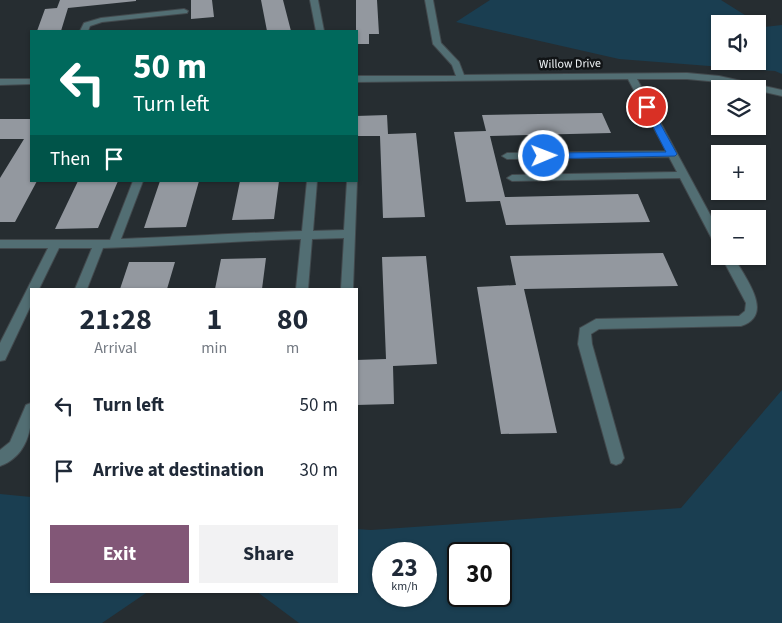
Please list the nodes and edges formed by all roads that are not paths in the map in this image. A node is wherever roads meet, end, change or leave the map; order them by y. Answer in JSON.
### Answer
{"nodes":[{"id":1,"x":314,"y":0,"type":"edge"},
{"id":2,"x":429,"y":0,"type":"edge"},
{"id":3,"x":184,"y":11,"type":"dead end"},
{"id":4,"x":84,"y":30,"type":"edge"},
{"id":5,"x":320,"y":30,"type":"edge"},
{"id":6,"x":630,"y":76,"type":"junction"},
{"id":7,"x":461,"y":78,"type":"junction"},
{"id":8,"x":358,"y":79,"type":"edge"},
{"id":9,"x":0,"y":82,"type":"edge"},
{"id":10,"x":30,"y":82,"type":"edge"},
{"id":11,"x":782,"y":93,"type":"edge"},
{"id":12,"x":672,"y":154,"type":"junction"},
{"id":13,"x":507,"y":156,"type":"dead end"},
{"id":14,"x":684,"y":175,"type":"junction"},
{"id":15,"x":512,"y":178,"type":"dead end"},
{"id":16,"x":138,"y":182,"type":"edge"},
{"id":17,"x":312,"y":182,"type":"edge"},
{"id":18,"x":352,"y":182,"type":"edge"},
{"id":19,"x":711,"y":227,"type":"edge"},
{"id":20,"x":350,"y":234,"type":"junction"},
{"id":21,"x":308,"y":235,"type":"junction"},
{"id":22,"x":114,"y":243,"type":"junction"},
{"id":23,"x":0,"y":244,"type":"edge"},
{"id":24,"x":99,"y":244,"type":"junction"},
{"id":25,"x":55,"y":245,"type":"junction"},
{"id":26,"x":732,"y":265,"type":"edge"},
{"id":27,"x":34,"y":288,"type":"edge"},
{"id":28,"x":80,"y":288,"type":"edge"},
{"id":29,"x":302,"y":288,"type":"edge"},
{"id":30,"x":348,"y":288,"type":"edge"},
{"id":31,"x":30,"y":295,"type":"edge"},
{"id":32,"x":0,"y":356,"type":"edge"},
{"id":33,"x":30,"y":412,"type":"edge"},
{"id":34,"x":616,"y":458,"type":"dead end"},
{"id":35,"x":0,"y":459,"type":"edge"}],
"edges":[{"from":1,"to":5,"type":"street"},
{"from":2,"to":7,"type":"street"},
{"from":3,"to":4,"type":"street"},
{"from":6,"to":7,"type":"street","name":"Willow Drive"},
{"from":6,"to":11,"type":"street","name":"Willow Drive"},
{"from":6,"to":12,"type":"street"},
{"from":7,"to":8,"type":"street","name":"Willow Drive"},
{"from":9,"to":10,"type":"street"},
{"from":12,"to":13,"type":"street"},
{"from":12,"to":14,"type":"street"},
{"from":14,"to":15,"type":"street"},
{"from":14,"to":19,"type":"street"},
{"from":16,"to":22,"type":"street"},
{"from":17,"to":21,"type":"street"},
{"from":18,"to":20,"type":"street"},
{"from":20,"to":21,"type":"street"},
{"from":20,"to":30,"type":"street"},
{"from":21,"to":22,"type":"street"},
{"from":21,"to":29,"type":"street"},
{"from":22,"to":24,"type":"street"},
{"from":23,"to":25,"type":"street"},
{"from":24,"to":25,"type":"street"},
{"from":24,"to":28,"type":"street"},
{"from":25,"to":27,"type":"street"},
{"from":26,"to":34,"type":"street"},
{"from":31,"to":32,"type":"street"},
{"from":33,"to":35,"type":"street"}]}
